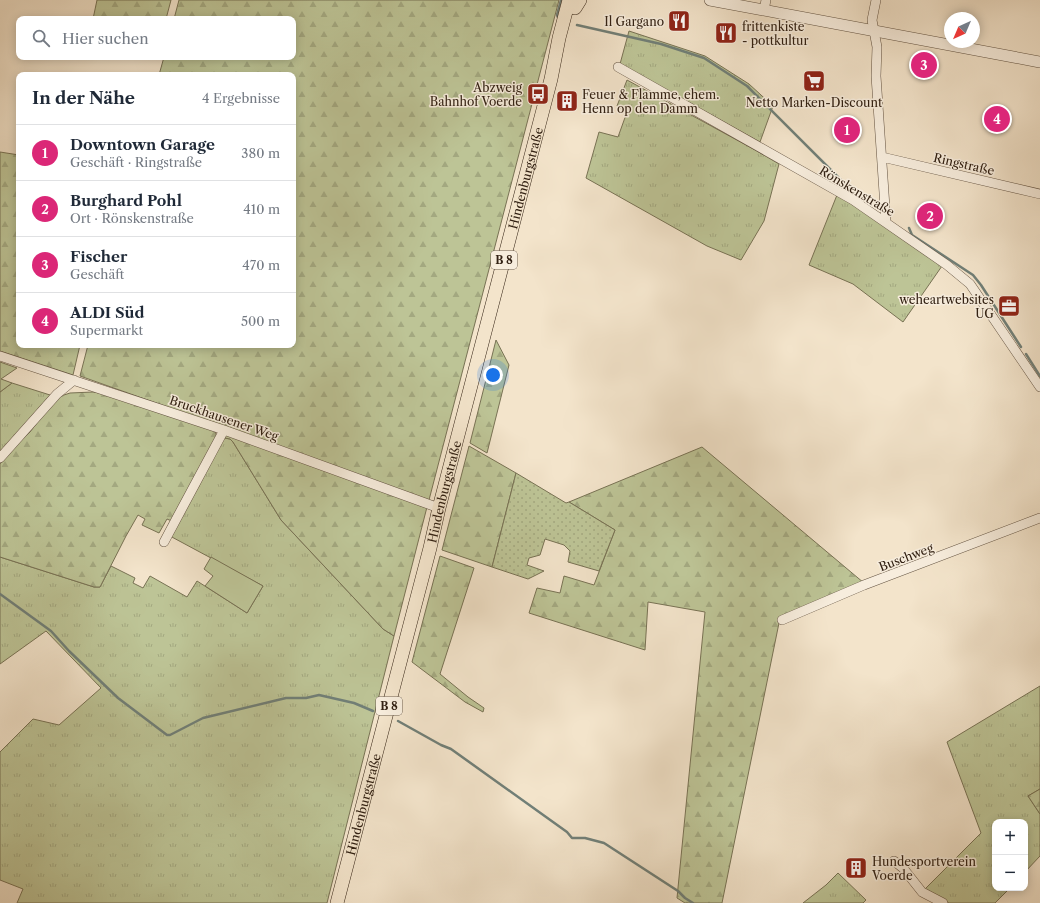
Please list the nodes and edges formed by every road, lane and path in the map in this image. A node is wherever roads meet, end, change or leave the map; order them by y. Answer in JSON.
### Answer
{"nodes":[{"id":1,"x":710,"y":0,"type":"edge"},
{"id":2,"x":876,"y":0,"type":"edge"},
{"id":3,"x":575,"y":2,"type":"edge"},
{"id":4,"x":765,"y":5,"type":"edge"},
{"id":5,"x":874,"y":31,"type":"junction"},
{"id":6,"x":1040,"y":62,"type":"edge"},
{"id":7,"x":618,"y":67,"type":"dead end"},
{"id":8,"x":882,"y":157,"type":"junction"},
{"id":9,"x":1040,"y":194,"type":"edge"},
{"id":10,"x":886,"y":222,"type":"junction"},
{"id":11,"x":0,"y":356,"type":"edge"},
{"id":12,"x":74,"y":380,"type":"junction"},
{"id":13,"x":1040,"y":387,"type":"edge"},
{"id":14,"x":224,"y":430,"type":"junction"},
{"id":15,"x":0,"y":458,"type":"edge"},
{"id":16,"x":439,"y":508,"type":"junction"},
{"id":17,"x":1040,"y":518,"type":"edge"},
{"id":18,"x":164,"y":542,"type":"dead end"},
{"id":19,"x":782,"y":620,"type":"dead end"},
{"id":20,"x":894,"y":861,"type":"dead end"},
{"id":21,"x":337,"y":903,"type":"edge"},
{"id":22,"x":943,"y":903,"type":"edge"}],
"edges":[{"from":1,"to":4,"type":"street"},
{"from":2,"to":5,"type":"street"},
{"from":3,"to":16,"type":"main road","name":"Hindenburgstraße","number":"B 8"},
{"from":4,"to":5,"type":"street"},
{"from":5,"to":6,"type":"street"},
{"from":5,"to":8,"type":"street"},
{"from":7,"to":10,"type":"street","name":"Rönskenstraße"},
{"from":8,"to":9,"type":"street","name":"Ringstraße"},
{"from":8,"to":10,"type":"street"},
{"from":10,"to":13,"type":"street","name":"Rönskenstraße"},
{"from":11,"to":12,"type":"street","name":"Bruckhausener Weg"},
{"from":12,"to":14,"type":"street","name":"Bruckhausener Weg"},
{"from":12,"to":15,"type":"street"},
{"from":14,"to":16,"type":"street","name":"Bruckhausener Weg"},
{"from":14,"to":18,"type":"street"},
{"from":16,"to":21,"type":"main road","name":"Hindenburgstraße","number":"B 8"},
{"from":17,"to":19,"type":"street","name":"Buschweg"},
{"from":20,"to":22,"type":"street"}]}
